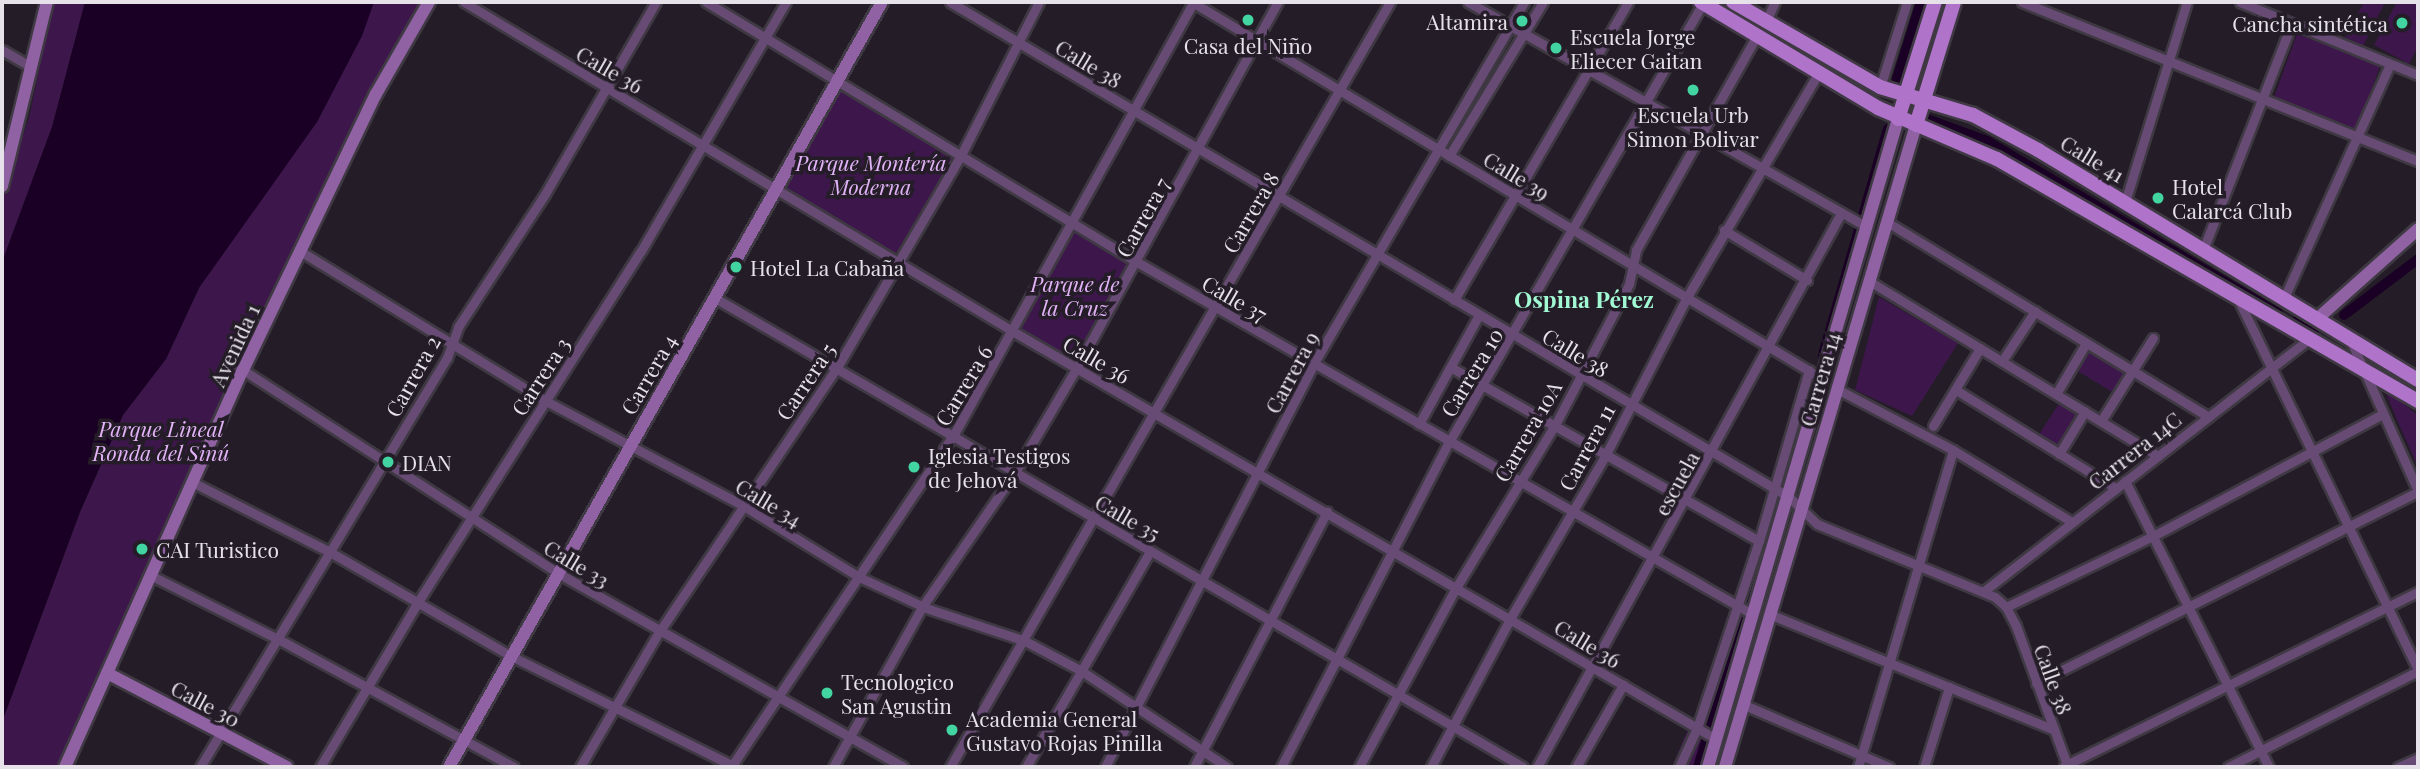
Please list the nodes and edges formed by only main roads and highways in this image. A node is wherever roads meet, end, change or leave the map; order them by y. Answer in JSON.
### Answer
{"nodes":[{"id":1,"x":1702,"y":2,"type":"edge"},
{"id":2,"x":1733,"y":2,"type":"edge"},
{"id":3,"x":1935,"y":2,"type":"edge"},
{"id":4,"x":1954,"y":2,"type":"edge"},
{"id":5,"x":1906,"y":95,"type":"junction"},
{"id":6,"x":1924,"y":98,"type":"junction"},
{"id":7,"x":1898,"y":119,"type":"junction"},
{"id":8,"x":1916,"y":125,"type":"junction"},
{"id":9,"x":2418,"y":380,"type":"edge"},
{"id":10,"x":2418,"y":401,"type":"edge"}],
"edges":[{"from":1,"to":7,"type":"main road"},
{"from":2,"to":5,"type":"main road","name":"Calle 41"},
{"from":3,"to":5,"type":"main road","name":"Carrera 14"},
{"from":4,"to":6,"type":"main road","name":"Carrera 14"},
{"from":5,"to":6,"type":"main road","name":"Calle 41"},
{"from":5,"to":7,"type":"main road","name":"Carrera 14"},
{"from":6,"to":8,"type":"main road","name":"Carrera 14"},
{"from":6,"to":9,"type":"main road","name":"Calle 41"},
{"from":7,"to":8,"type":"main road"},
{"from":8,"to":10,"type":"main road"}]}
